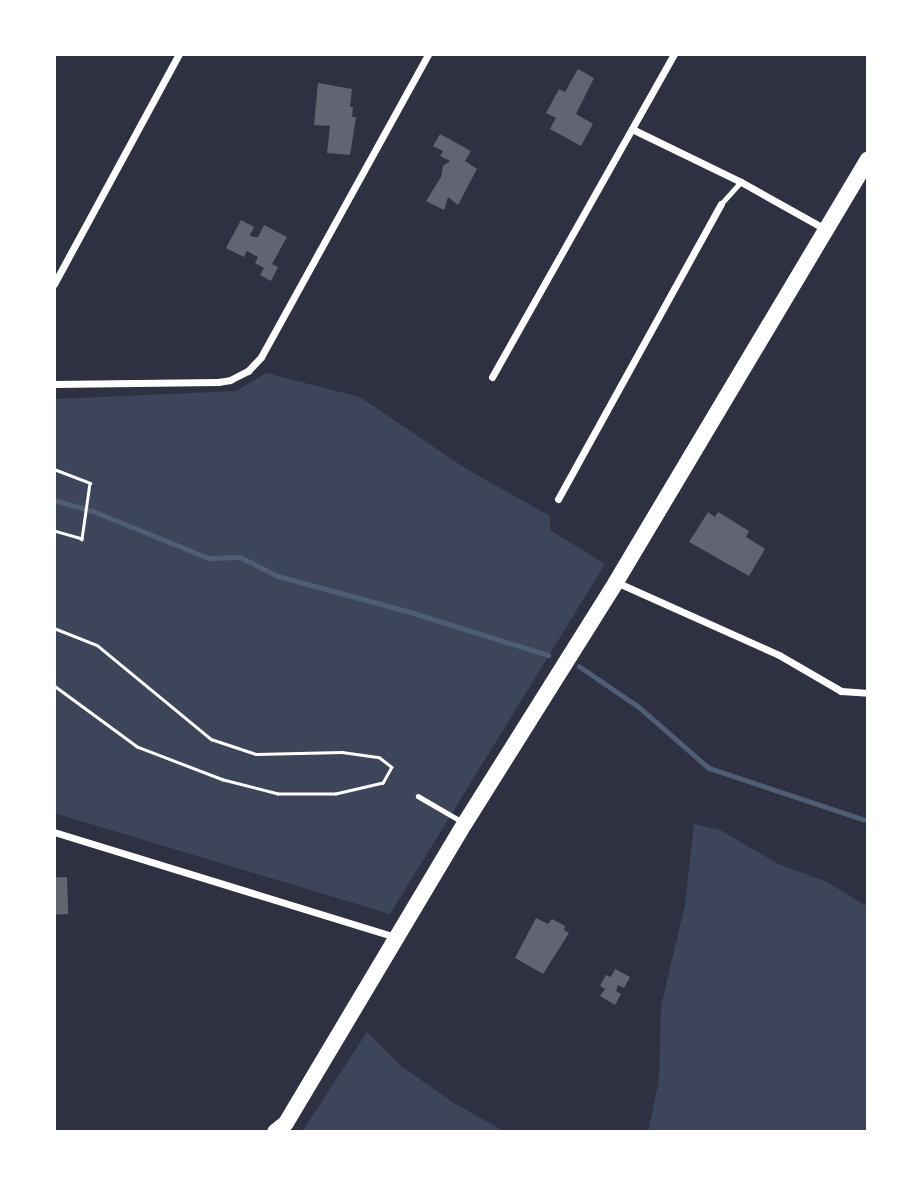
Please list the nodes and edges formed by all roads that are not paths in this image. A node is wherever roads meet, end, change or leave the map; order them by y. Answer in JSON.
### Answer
{"nodes":[{"id":1,"x":179,"y":54,"type":"edge"},
{"id":2,"x":428,"y":54,"type":"edge"},
{"id":3,"x":674,"y":54,"type":"edge"},
{"id":4,"x":632,"y":129,"type":"junction"},
{"id":5,"x":868,"y":159,"type":"edge"},
{"id":6,"x":741,"y":182,"type":"junction"},
{"id":7,"x":721,"y":204,"type":"joint"},
{"id":8,"x":825,"y":229,"type":"junction"},
{"id":9,"x":54,"y":284,"type":"edge"},
{"id":10,"x":492,"y":377,"type":"dead end"},
{"id":11,"x":54,"y":384,"type":"edge"},
{"id":12,"x":558,"y":499,"type":"dead end"},
{"id":13,"x":615,"y":582,"type":"junction"},
{"id":14,"x":868,"y":693,"type":"edge"},
{"id":15,"x":418,"y":796,"type":"dead end"},
{"id":16,"x":465,"y":823,"type":"junction"},
{"id":17,"x":54,"y":832,"type":"edge"},
{"id":18,"x":396,"y":937,"type":"junction"},
{"id":19,"x":282,"y":1129,"type":"edge"}],
"edges":[{"from":1,"to":9,"type":"street"},
{"from":2,"to":11,"type":"street"},
{"from":3,"to":4,"type":"street"},
{"from":4,"to":6,"type":"street"},
{"from":4,"to":10,"type":"street"},
{"from":5,"to":8,"type":"highway"},
{"from":6,"to":7,"type":"lane"},
{"from":6,"to":8,"type":"street"},
{"from":7,"to":12,"type":"street"},
{"from":8,"to":13,"type":"highway"},
{"from":13,"to":14,"type":"street"},
{"from":13,"to":16,"type":"highway"},
{"from":15,"to":16,"type":"lane"},
{"from":16,"to":18,"type":"highway"},
{"from":17,"to":18,"type":"street"},
{"from":18,"to":19,"type":"highway"}]}
